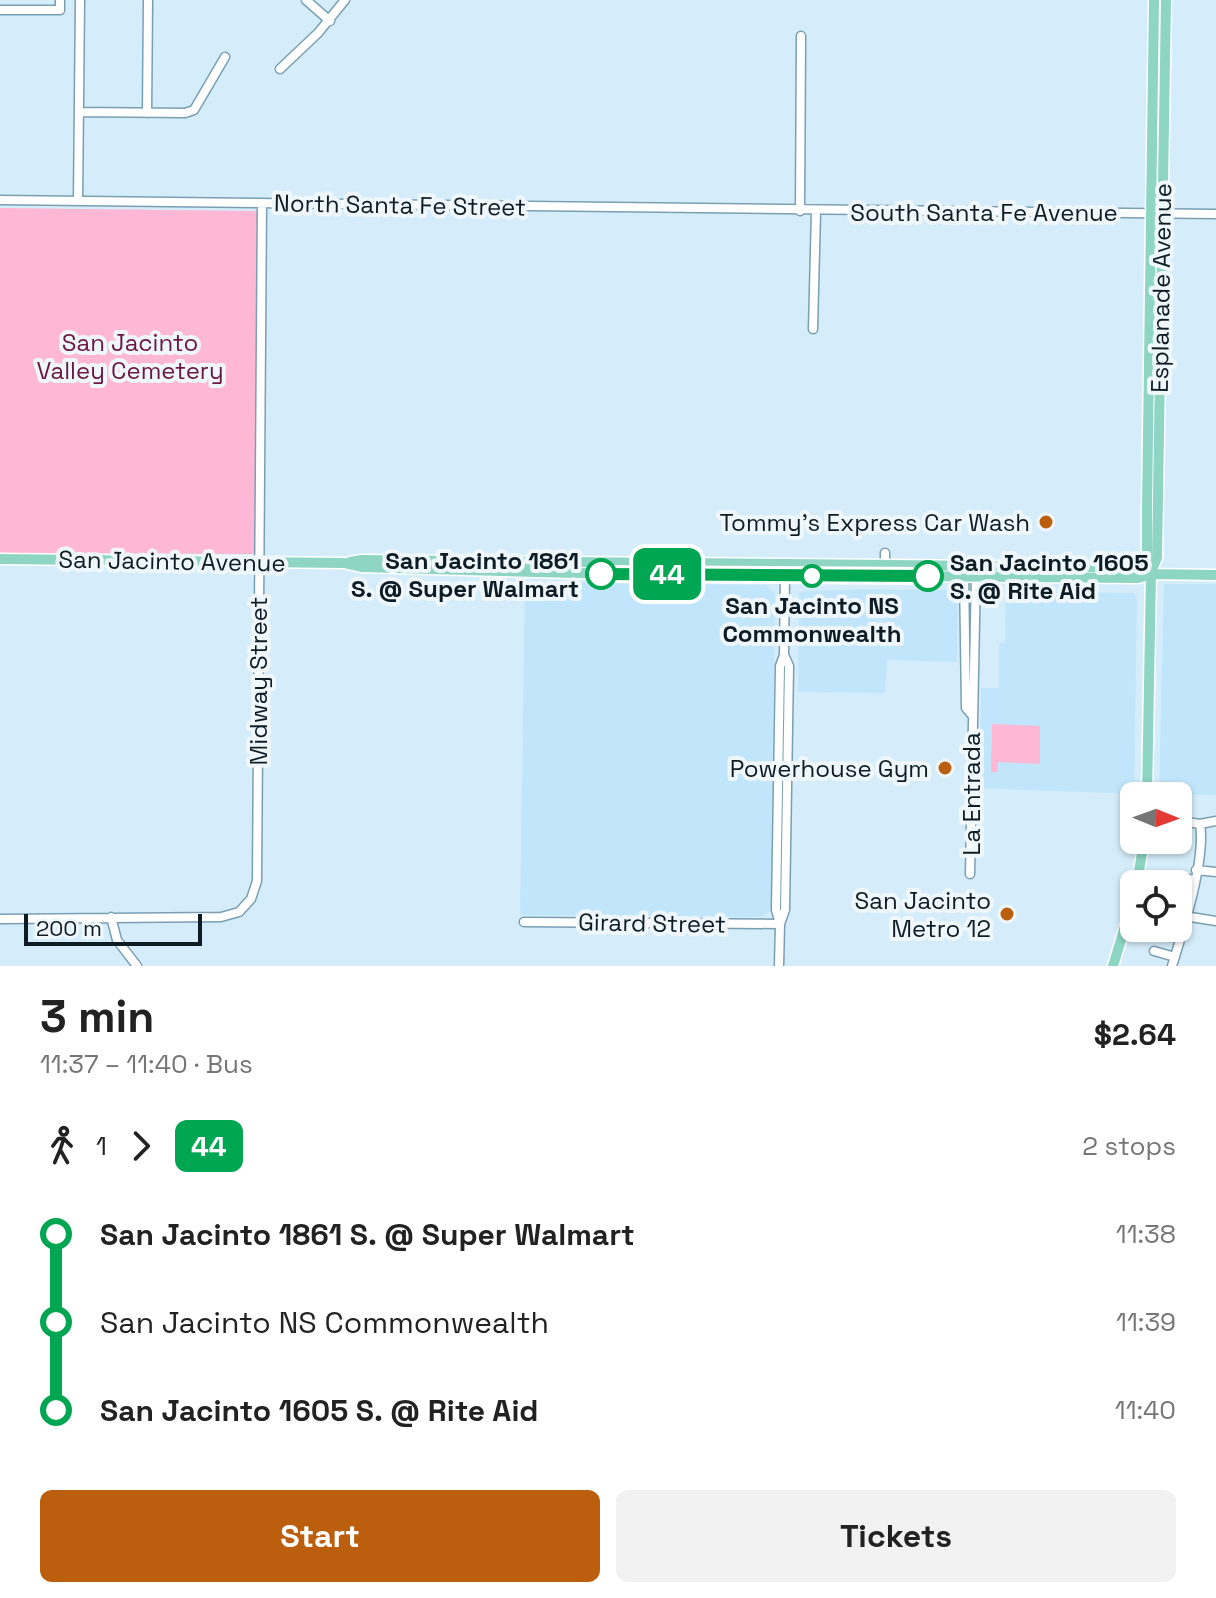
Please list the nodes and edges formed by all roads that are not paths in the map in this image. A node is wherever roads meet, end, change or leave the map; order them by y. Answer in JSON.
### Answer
{"nodes":[{"id":1,"x":60,"y":0,"type":"edge"},
{"id":2,"x":80,"y":0,"type":"edge"},
{"id":3,"x":148,"y":0,"type":"edge"},
{"id":4,"x":306,"y":0,"type":"edge"},
{"id":5,"x":345,"y":0,"type":"edge"},
{"id":6,"x":1154,"y":0,"type":"edge"},
{"id":7,"x":1166,"y":0,"type":"edge"},
{"id":8,"x":0,"y":10,"type":"edge"},
{"id":9,"x":330,"y":21,"type":"junction"},
{"id":10,"x":1154,"y":27,"type":"junction"},
{"id":11,"x":1166,"y":27,"type":"junction"},
{"id":12,"x":801,"y":36,"type":"dead end"},
{"id":13,"x":225,"y":57,"type":"dead end"},
{"id":14,"x":280,"y":69,"type":"dead end"},
{"id":15,"x":1159,"y":91,"type":"junction"},
{"id":16,"x":79,"y":112,"type":"junction"},
{"id":17,"x":147,"y":113,"type":"junction"},
{"id":18,"x":0,"y":200,"type":"edge"},
{"id":19,"x":78,"y":201,"type":"junction"},
{"id":20,"x":262,"y":203,"type":"junction"},
{"id":21,"x":800,"y":211,"type":"junction"},
{"id":22,"x":816,"y":211,"type":"junction"},
{"id":23,"x":1151,"y":213,"type":"junction"},
{"id":24,"x":1163,"y":213,"type":"junction"},
{"id":25,"x":1216,"y":214,"type":"edge"},
{"id":26,"x":813,"y":329,"type":"dead end"},
{"id":27,"x":0,"y":559,"type":"edge"},
{"id":28,"x":258,"y":562,"type":"junction"},
{"id":29,"x":344,"y":563,"type":"junction"},
{"id":30,"x":699,"y":564,"type":"junction"},
{"id":31,"x":786,"y":570,"type":"junction"},
{"id":32,"x":970,"y":571,"type":"junction"},
{"id":33,"x":645,"y":574,"type":"junction"},
{"id":34,"x":1151,"y":574,"type":"junction"},
{"id":35,"x":1216,"y":575,"type":"edge"},
{"id":36,"x":1147,"y":782,"type":"edge"},
{"id":37,"x":1216,"y":821,"type":"edge"},
{"id":38,"x":1192,"y":823,"type":"edge"},
{"id":39,"x":1200,"y":824,"type":"junction"},
{"id":40,"x":1216,"y":872,"type":"edge"},
{"id":41,"x":970,"y":874,"type":"dead end"},
{"id":42,"x":1192,"y":875,"type":"edge"},
{"id":43,"x":1195,"y":875,"type":"junction"},
{"id":44,"x":1192,"y":884,"type":"edge"},
{"id":45,"x":111,"y":917,"type":"junction"},
{"id":46,"x":1192,"y":917,"type":"edge"},
{"id":47,"x":0,"y":919,"type":"edge"},
{"id":48,"x":1216,"y":921,"type":"edge"},
{"id":49,"x":524,"y":922,"type":"dead end"},
{"id":50,"x":780,"y":924,"type":"junction"},
{"id":51,"x":1121,"y":942,"type":"edge"},
{"id":52,"x":1177,"y":942,"type":"edge"},
{"id":53,"x":1154,"y":951,"type":"dead end"},
{"id":54,"x":1173,"y":964,"type":"edge"},
{"id":55,"x":137,"y":966,"type":"edge"},
{"id":56,"x":779,"y":966,"type":"edge"},
{"id":57,"x":1113,"y":966,"type":"edge"}],
"edges":[{"from":1,"to":8,"type":"street"},
{"from":2,"to":16,"type":"street"},
{"from":3,"to":17,"type":"street"},
{"from":4,"to":9,"type":"street"},
{"from":5,"to":9,"type":"street"},
{"from":6,"to":10,"type":"main road","name":"Esplanade Avenue"},
{"from":7,"to":11,"type":"main road","name":"Esplanade Avenue"},
{"from":9,"to":14,"type":"street"},
{"from":10,"to":11,"type":"street"},
{"from":10,"to":15,"type":"main road","name":"Esplanade Avenue"},
{"from":11,"to":15,"type":"main road","name":"Esplanade Avenue"},
{"from":12,"to":21,"type":"street"},
{"from":13,"to":17,"type":"street"},
{"from":15,"to":23,"type":"main road","name":"Esplanade Avenue"},
{"from":15,"to":24,"type":"main road","name":"Esplanade Avenue"},
{"from":16,"to":17,"type":"street"},
{"from":16,"to":19,"type":"street"},
{"from":18,"to":19,"type":"street","name":"North Santa Fe Street"},
{"from":19,"to":20,"type":"street","name":"North Santa Fe Street"},
{"from":20,"to":21,"type":"street","name":"North Santa Fe Street"},
{"from":20,"to":28,"type":"street","name":"Midway Street"},
{"from":21,"to":22,"type":"street","name":"South Santa Fe Avenue"},
{"from":22,"to":23,"type":"street","name":"South Santa Fe Avenue"},
{"from":22,"to":26,"type":"street"},
{"from":23,"to":24,"type":"street","name":"South Santa Fe Avenue"},
{"from":23,"to":34,"type":"main road","name":"Esplanade Avenue"},
{"from":24,"to":25,"type":"street","name":"South Santa Fe Avenue"},
{"from":24,"to":34,"type":"main road","name":"Esplanade Avenue"},
{"from":27,"to":28,"type":"main road","name":"San Jacinto Avenue"},
{"from":28,"to":29,"type":"main road","name":"San Jacinto Avenue"},
{"from":28,"to":45,"type":"street","name":"Midway Street"},
{"from":29,"to":30,"type":"main road","name":"San Jacinto Avenue"},
{"from":29,"to":33,"type":"main road","name":"San Jacinto Avenue"},
{"from":30,"to":31,"type":"main road","name":"San Jacinto Avenue"},
{"from":30,"to":33,"type":"main road"},
{"from":31,"to":32,"type":"main road","name":"San Jacinto Avenue"},
{"from":31,"to":32,"type":"main road","name":"San Jacinto Avenue"},
{"from":31,"to":33,"type":"main road","name":"San Jacinto Avenue"},
{"from":31,"to":50,"type":"street"},
{"from":32,"to":34,"type":"main road","name":"San Jacinto Avenue"},
{"from":32,"to":41,"type":"street","name":"La Entrada"},
{"from":34,"to":35,"type":"main road","name":"San Jacinto Avenue"},
{"from":34,"to":36,"type":"main road","name":"Esplanade Avenue"},
{"from":37,"to":39,"type":"street"},
{"from":38,"to":39,"type":"street"},
{"from":39,"to":43,"type":"street"},
{"from":40,"to":43,"type":"street"},
{"from":42,"to":43,"type":"street"},
{"from":43,"to":44,"type":"street"},
{"from":45,"to":47,"type":"street"},
{"from":45,"to":55,"type":"street"},
{"from":46,"to":48,"type":"street"},
{"from":49,"to":50,"type":"street","name":"Girard Street"},
{"from":50,"to":56,"type":"street"},
{"from":51,"to":57,"type":"main road"},
{"from":52,"to":54,"type":"street"},
{"from":53,"to":54,"type":"street"}]}
